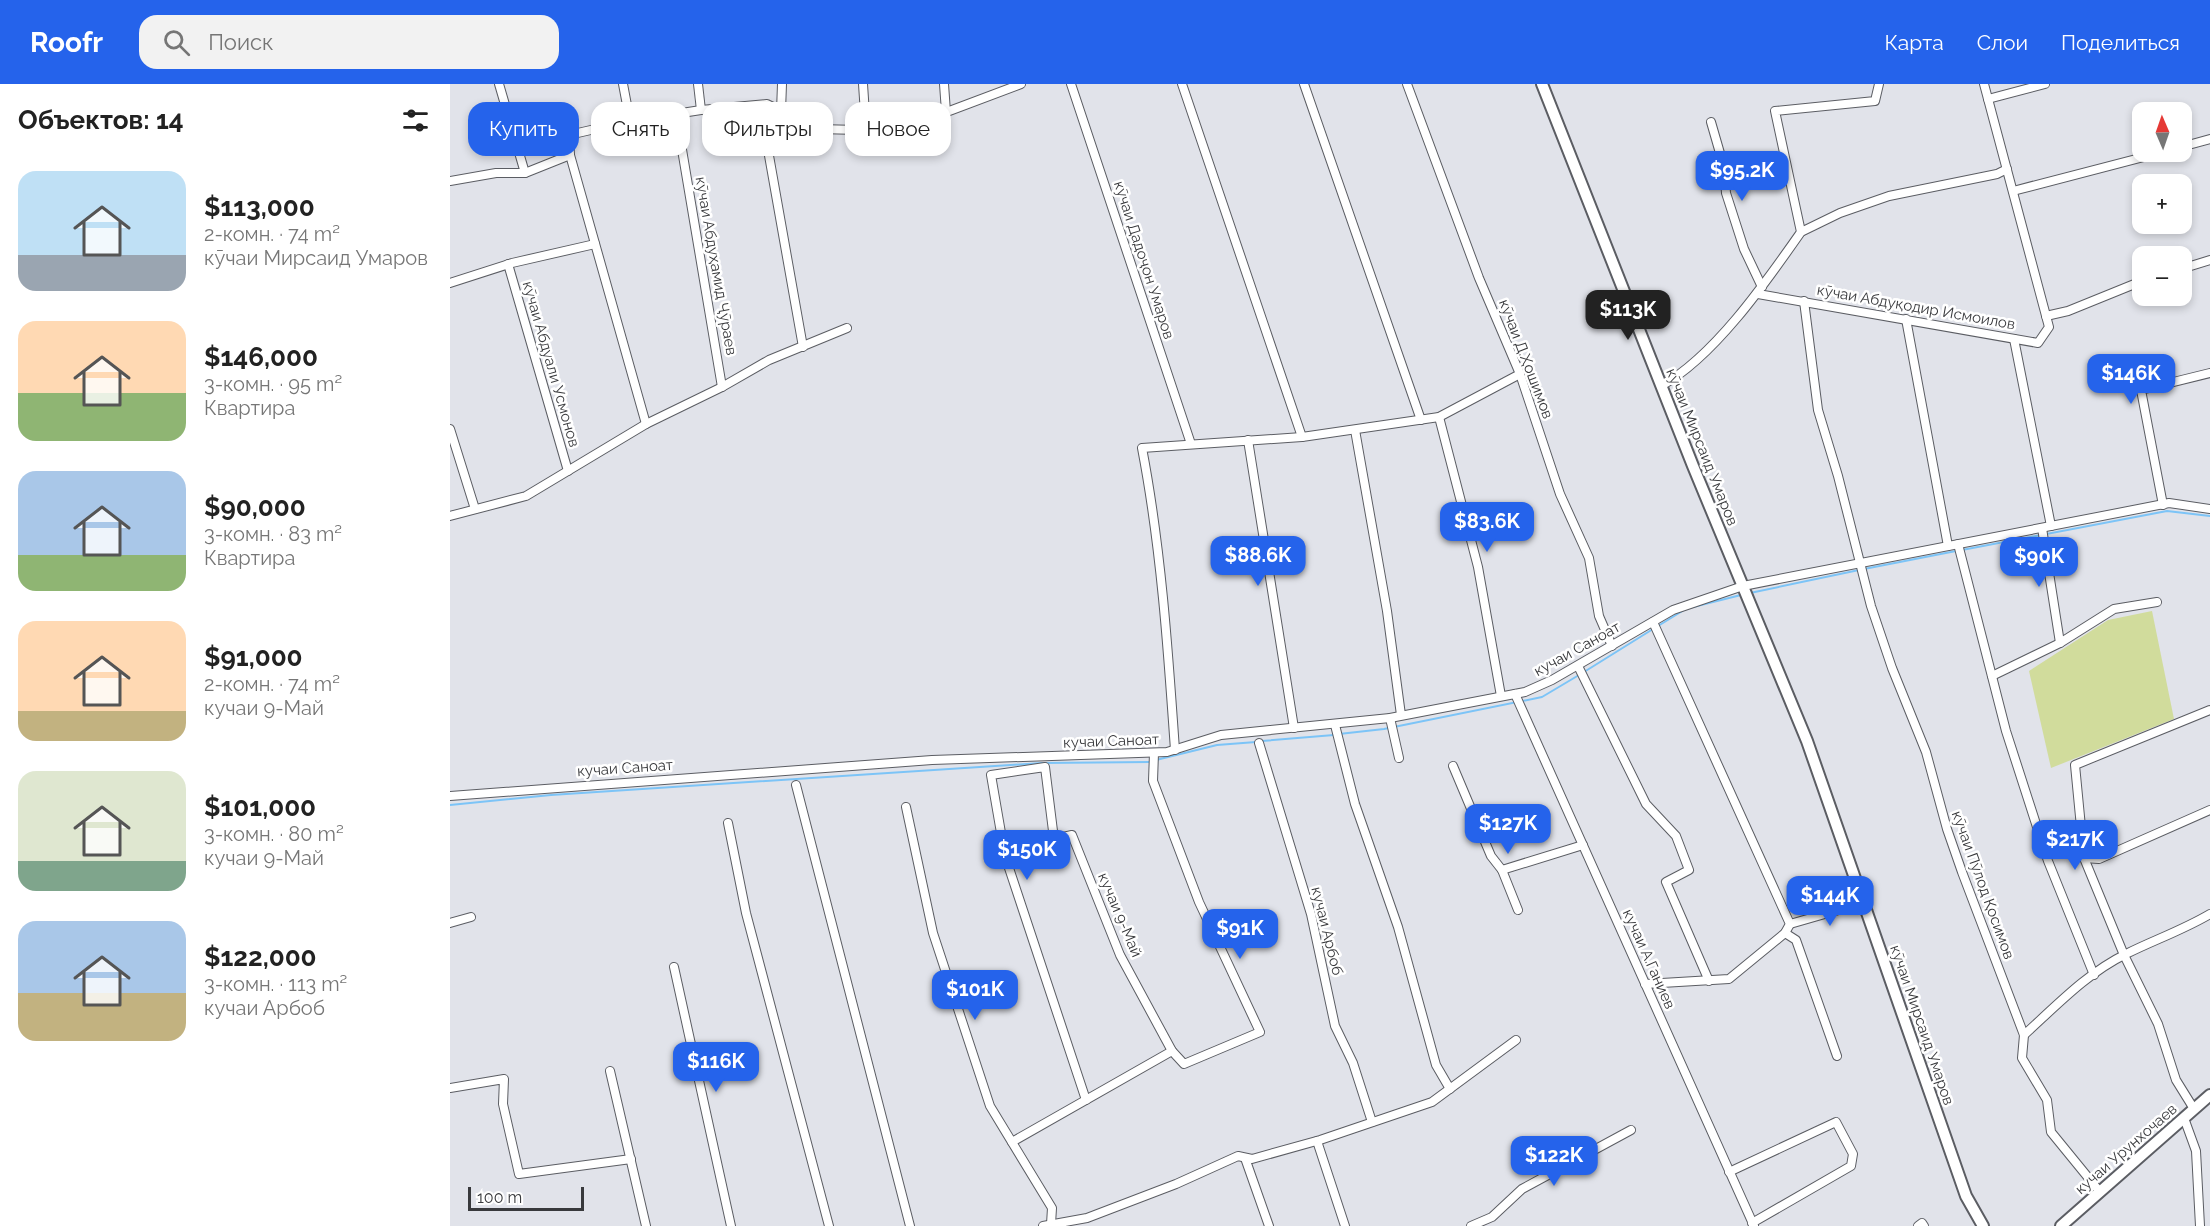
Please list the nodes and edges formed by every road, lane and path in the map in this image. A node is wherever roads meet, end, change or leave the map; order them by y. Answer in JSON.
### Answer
{"nodes":[{"id":1,"x":499,"y":84,"type":"edge"},
{"id":2,"x":623,"y":84,"type":"edge"},
{"id":3,"x":698,"y":84,"type":"edge"},
{"id":4,"x":782,"y":84,"type":"edge"},
{"id":5,"x":863,"y":84,"type":"edge"},
{"id":6,"x":944,"y":84,"type":"edge"},
{"id":7,"x":1021,"y":84,"type":"edge"},
{"id":8,"x":1071,"y":84,"type":"edge"},
{"id":9,"x":1182,"y":84,"type":"edge"},
{"id":10,"x":1304,"y":84,"type":"edge"},
{"id":11,"x":1407,"y":84,"type":"edge"},
{"id":12,"x":1542,"y":84,"type":"edge"},
{"id":13,"x":1879,"y":84,"type":"edge"},
{"id":14,"x":1984,"y":84,"type":"edge"},
{"id":15,"x":2045,"y":84,"type":"edge"},
{"id":16,"x":1988,"y":99,"type":"junction"},
{"id":17,"x":626,"y":102,"type":"edge"},
{"id":18,"x":781,"y":102,"type":"edge"},
{"id":19,"x":864,"y":102,"type":"edge"},
{"id":20,"x":945,"y":102,"type":"edge"},
{"id":21,"x":701,"y":110,"type":"joint"},
{"id":22,"x":951,"y":110,"type":"edge"},
{"id":23,"x":690,"y":112,"type":"edge"},
{"id":24,"x":1711,"y":122,"type":"dead end"},
{"id":25,"x":2210,"y":139,"type":"edge"},
{"id":26,"x":2192,"y":144,"type":"edge"},
{"id":27,"x":570,"y":156,"type":"joint"},
{"id":28,"x":683,"y":156,"type":"edge"},
{"id":29,"x":769,"y":156,"type":"edge"},
{"id":30,"x":2132,"y":160,"type":"edge"},
{"id":31,"x":2007,"y":169,"type":"junction"},
{"id":32,"x":525,"y":173,"type":"junction"},
{"id":33,"x":450,"y":181,"type":"edge"},
{"id":34,"x":2013,"y":191,"type":"junction"},
{"id":35,"x":1801,"y":232,"type":"junction"},
{"id":36,"x":595,"y":244,"type":"junction"},
{"id":37,"x":2210,"y":260,"type":"edge"},
{"id":38,"x":508,"y":264,"type":"junction"},
{"id":39,"x":2192,"y":266,"type":"edge"},
{"id":40,"x":450,"y":283,"type":"edge"},
{"id":41,"x":2132,"y":285,"type":"edge"},
{"id":42,"x":1760,"y":291,"type":"junction"},
{"id":43,"x":1804,"y":301,"type":"junction"},
{"id":44,"x":2046,"y":316,"type":"junction"},
{"id":45,"x":1906,"y":319,"type":"junction"},
{"id":46,"x":847,"y":328,"type":"dead end"},
{"id":47,"x":2014,"y":339,"type":"junction"},
{"id":48,"x":803,"y":347,"type":"junction"},
{"id":49,"x":2210,"y":373,"type":"edge"},
{"id":50,"x":1520,"y":374,"type":"junction"},
{"id":51,"x":1661,"y":386,"type":"junction"},
{"id":52,"x":722,"y":387,"type":"junction"},
{"id":53,"x":1439,"y":417,"type":"junction"},
{"id":54,"x":1421,"y":420,"type":"junction"},
{"id":55,"x":646,"y":424,"type":"junction"},
{"id":56,"x":450,"y":429,"type":"edge"},
{"id":57,"x":1355,"y":430,"type":"junction"},
{"id":58,"x":1302,"y":437,"type":"junction"},
{"id":59,"x":1248,"y":440,"type":"junction"},
{"id":60,"x":1191,"y":444,"type":"junction"},
{"id":61,"x":568,"y":471,"type":"junction"},
{"id":62,"x":2163,"y":505,"type":"junction"},
{"id":63,"x":475,"y":509,"type":"junction"},
{"id":64,"x":2210,"y":509,"type":"edge"},
{"id":65,"x":450,"y":516,"type":"edge"},
{"id":66,"x":2046,"y":527,"type":"junction"},
{"id":67,"x":1948,"y":546,"type":"junction"},
{"id":68,"x":1959,"y":548,"type":"junction"},
{"id":69,"x":1860,"y":567,"type":"junction"},
{"id":70,"x":1745,"y":591,"type":"junction"},
{"id":71,"x":2157,"y":602,"type":"dead end"},
{"id":72,"x":1654,"y":626,"type":"junction"},
{"id":73,"x":2060,"y":643,"type":"junction"},
{"id":74,"x":1612,"y":645,"type":"junction"},
{"id":75,"x":1580,"y":671,"type":"junction"},
{"id":76,"x":1992,"y":676,"type":"junction"},
{"id":77,"x":1501,"y":696,"type":"junction"},
{"id":78,"x":1517,"y":699,"type":"junction"},
{"id":79,"x":2210,"y":710,"type":"edge"},
{"id":80,"x":1401,"y":715,"type":"junction"},
{"id":81,"x":1392,"y":724,"type":"junction"},
{"id":82,"x":1294,"y":729,"type":"junction"},
{"id":83,"x":1337,"y":731,"type":"junction"},
{"id":84,"x":1259,"y":743,"type":"dead end"},
{"id":85,"x":1175,"y":750,"type":"junction"},
{"id":86,"x":1154,"y":758,"type":"junction"},
{"id":87,"x":1399,"y":758,"type":"dead end"},
{"id":88,"x":1453,"y":766,"type":"dead end"},
{"id":89,"x":796,"y":785,"type":"dead end"},
{"id":90,"x":450,"y":796,"type":"edge"},
{"id":91,"x":906,"y":807,"type":"dead end"},
{"id":92,"x":2210,"y":810,"type":"edge"},
{"id":93,"x":729,"y":824,"type":"dead end"},
{"id":94,"x":1583,"y":846,"type":"junction"},
{"id":95,"x":2084,"y":858,"type":"junction"},
{"id":96,"x":1502,"y":870,"type":"junction"},
{"id":97,"x":1863,"y":903,"type":"junction"},
{"id":98,"x":1518,"y":910,"type":"dead end"},
{"id":99,"x":2210,"y":914,"type":"edge"},
{"id":100,"x":471,"y":917,"type":"dead end"},
{"id":101,"x":450,"y":923,"type":"edge"},
{"id":102,"x":1790,"y":924,"type":"junction"},
{"id":103,"x":1785,"y":933,"type":"junction"},
{"id":104,"x":2124,"y":955,"type":"junction"},
{"id":105,"x":674,"y":967,"type":"dead end"},
{"id":106,"x":2094,"y":975,"type":"junction"},
{"id":107,"x":1709,"y":981,"type":"junction"},
{"id":108,"x":1645,"y":984,"type":"junction"},
{"id":109,"x":2025,"y":1035,"type":"junction"},
{"id":110,"x":1516,"y":1040,"type":"dead end"},
{"id":111,"x":1172,"y":1051,"type":"junction"},
{"id":112,"x":1837,"y":1056,"type":"dead end"},
{"id":113,"x":610,"y":1071,"type":"dead end"},
{"id":114,"x":450,"y":1088,"type":"edge"},
{"id":115,"x":1450,"y":1089,"type":"junction"},
{"id":116,"x":2210,"y":1095,"type":"edge"},
{"id":117,"x":1086,"y":1100,"type":"junction"},
{"id":118,"x":2194,"y":1109,"type":"junction"},
{"id":119,"x":2184,"y":1118,"type":"junction"},
{"id":120,"x":1372,"y":1122,"type":"junction"},
{"id":121,"x":1631,"y":1130,"type":"dead end"},
{"id":122,"x":1317,"y":1141,"type":"junction"},
{"id":123,"x":1012,"y":1142,"type":"junction"},
{"id":124,"x":1245,"y":1158,"type":"junction"},
{"id":125,"x":632,"y":1159,"type":"junction"},
{"id":126,"x":1729,"y":1172,"type":"junction"},
{"id":127,"x":2100,"y":1191,"type":"junction"},
{"id":128,"x":1072,"y":1223,"type":"edge"},
{"id":129,"x":1753,"y":1224,"type":"edge"},
{"id":130,"x":1047,"y":1225,"type":"edge"},
{"id":131,"x":646,"y":1226,"type":"edge"},
{"id":132,"x":731,"y":1226,"type":"edge"},
{"id":133,"x":829,"y":1226,"type":"edge"},
{"id":134,"x":910,"y":1226,"type":"edge"},
{"id":135,"x":1269,"y":1226,"type":"edge"},
{"id":136,"x":1345,"y":1226,"type":"edge"},
{"id":137,"x":1471,"y":1226,"type":"edge"},
{"id":138,"x":1918,"y":1226,"type":"edge"},
{"id":139,"x":1924,"y":1226,"type":"edge"},
{"id":140,"x":1983,"y":1226,"type":"edge"},
{"id":141,"x":2061,"y":1226,"type":"edge"},
{"id":142,"x":2200,"y":1226,"type":"edge"}],
"edges":[{"from":1,"to":32,"type":"street"},
{"from":2,"to":17,"type":"street"},
{"from":3,"to":21,"type":"street"},
{"from":4,"to":18,"type":"street"},
{"from":5,"to":19,"type":"street"},
{"from":6,"to":20,"type":"street"},
{"from":7,"to":22,"type":"street"},
{"from":8,"to":60,"type":"street","name":"кӯчаи Дадоҷон Умаров"},
{"from":9,"to":58,"type":"street"},
{"from":10,"to":54,"type":"street"},
{"from":11,"to":50,"type":"street","name":"кӯчаи Д.Ҳошимов"},
{"from":12,"to":51,"type":"street","name":"кӯчаи Мирсаид Умаров"},
{"from":13,"to":35,"type":"street"},
{"from":14,"to":16,"type":"street"},
{"from":15,"to":16,"type":"street"},
{"from":16,"to":31,"type":"street"},
{"from":21,"to":23,"type":"street"},
{"from":24,"to":42,"type":"street"},
{"from":25,"to":26,"type":"street"},
{"from":27,"to":32,"type":"street"},
{"from":27,"to":36,"type":"street"},
{"from":28,"to":52,"type":"street","name":"кӯчаи Абдуҳамид Ҷӯраев"},
{"from":29,"to":48,"type":"street"},
{"from":30,"to":34,"type":"street"},
{"from":31,"to":34,"type":"street"},
{"from":31,"to":35,"type":"street"},
{"from":32,"to":33,"type":"street"},
{"from":34,"to":44,"type":"street"},
{"from":35,"to":42,"type":"street"},
{"from":36,"to":38,"type":"street","name":"кӯчаи Абдуали Усмонов"},
{"from":36,"to":55,"type":"street"},
{"from":37,"to":39,"type":"street"},
{"from":38,"to":40,"type":"street","name":"кӯчаи Абдуали Усмонов"},
{"from":38,"to":61,"type":"street","name":"кӯчаи Абдуали Усмонов"},
{"from":41,"to":44,"type":"street"},
{"from":42,"to":43,"type":"street","name":"кӯчаи Абдуқодир Исмоилов"},
{"from":42,"to":51,"type":"street"},
{"from":43,"to":45,"type":"street","name":"кӯчаи Абдуқодир Исмоилов"},
{"from":43,"to":69,"type":"street","name":"кӯчаи Пӯлод Қосимов"},
{"from":44,"to":47,"type":"street","name":"кӯчаи Абдуқодир Исмоилов"},
{"from":45,"to":47,"type":"street","name":"кӯчаи Абдуқодир Исмоилов"},
{"from":45,"to":67,"type":"street"},
{"from":46,"to":48,"type":"street"},
{"from":47,"to":66,"type":"street"},
{"from":48,"to":52,"type":"street"},
{"from":49,"to":62,"type":"street"},
{"from":50,"to":53,"type":"street"},
{"from":50,"to":74,"type":"street","name":"кӯчаи Д.Ҳошимов"},
{"from":51,"to":70,"type":"street","name":"кӯчаи Мирсаид Умаров"},
{"from":52,"to":55,"type":"street"},
{"from":53,"to":54,"type":"street"},
{"from":53,"to":77,"type":"street"},
{"from":54,"to":57,"type":"street"},
{"from":55,"to":61,"type":"street"},
{"from":56,"to":63,"type":"street"},
{"from":57,"to":58,"type":"street"},
{"from":57,"to":80,"type":"street"},
{"from":58,"to":59,"type":"street"},
{"from":59,"to":60,"type":"street"},
{"from":59,"to":82,"type":"street"},
{"from":60,"to":85,"type":"street"},
{"from":61,"to":63,"type":"street"},
{"from":62,"to":64,"type":"street","name":"кучаи Саноат"},
{"from":62,"to":66,"type":"street","name":"кучаи Саноат"},
{"from":63,"to":65,"type":"street"},
{"from":66,"to":68,"type":"street","name":"кучаи Саноат"},
{"from":66,"to":73,"type":"street"},
{"from":67,"to":68,"type":"street","name":"кучаи Саноат"},
{"from":67,"to":69,"type":"street","name":"кучаи Саноат"},
{"from":68,"to":76,"type":"street"},
{"from":69,"to":70,"type":"street","name":"кучаи Саноат"},
{"from":69,"to":109,"type":"street","name":"кӯчаи Пӯлод Қосимов"},
{"from":70,"to":72,"type":"street","name":"кучаи Саноат"},
{"from":70,"to":97,"type":"street","name":"кӯчаи Мирсаид Умаров"},
{"from":71,"to":73,"type":"street"},
{"from":72,"to":74,"type":"street","name":"кучаи Саноат"},
{"from":72,"to":102,"type":"street"},
{"from":73,"to":76,"type":"street"},
{"from":74,"to":75,"type":"street","name":"кучаи Саноат"},
{"from":75,"to":78,"type":"street","name":"кучаи Саноат"},
{"from":75,"to":107,"type":"street"},
{"from":76,"to":106,"type":"street"},
{"from":77,"to":78,"type":"street","name":"кучаи Саноат"},
{"from":77,"to":80,"type":"street","name":"кучаи Саноат"},
{"from":78,"to":94,"type":"street","name":"кучаи А.Ганиев"},
{"from":79,"to":95,"type":"street"},
{"from":80,"to":81,"type":"street","name":"кучаи Саноат"},
{"from":81,"to":83,"type":"street","name":"кучаи Саноат"},
{"from":81,"to":87,"type":"street"},
{"from":82,"to":83,"type":"street","name":"кучаи Саноат"},
{"from":82,"to":85,"type":"street","name":"кучаи Саноат"},
{"from":83,"to":115,"type":"street"},
{"from":84,"to":120,"type":"street","name":"кучаи Арбоб"},
{"from":85,"to":86,"type":"street","name":"кучаи Саноат"},
{"from":86,"to":90,"type":"street","name":"кучаи Саноат"},
{"from":86,"to":111,"type":"street"},
{"from":88,"to":96,"type":"street"},
{"from":89,"to":134,"type":"street"},
{"from":91,"to":123,"type":"street"},
{"from":92,"to":95,"type":"street"},
{"from":93,"to":133,"type":"street"},
{"from":94,"to":96,"type":"street"},
{"from":94,"to":108,"type":"street","name":"кучаи А.Ганиев"},
{"from":95,"to":104,"type":"street"},
{"from":96,"to":98,"type":"street"},
{"from":97,"to":102,"type":"street"},
{"from":97,"to":140,"type":"street","name":"кӯчаи Мирсаид Умаров"},
{"from":99,"to":104,"type":"street"},
{"from":100,"to":101,"type":"street"},
{"from":102,"to":103,"type":"street"},
{"from":103,"to":107,"type":"street"},
{"from":103,"to":112,"type":"street"},
{"from":104,"to":106,"type":"street"},
{"from":104,"to":118,"type":"street"},
{"from":105,"to":132,"type":"street"},
{"from":106,"to":109,"type":"street"},
{"from":107,"to":108,"type":"street"},
{"from":108,"to":126,"type":"street","name":"кучаи А.Ганиев"},
{"from":109,"to":127,"type":"street","name":"кӯчаи Пӯлод Қосимов"},
{"from":110,"to":115,"type":"street"},
{"from":111,"to":117,"type":"street"},
{"from":111,"to":117,"type":"street","name":"кучаи 9-Май"},
{"from":113,"to":125,"type":"street"},
{"from":114,"to":125,"type":"street"},
{"from":115,"to":120,"type":"street"},
{"from":116,"to":118,"type":"street","name":"кучаи Урунхочаев"},
{"from":117,"to":123,"type":"street"},
{"from":118,"to":119,"type":"street","name":"кучаи Урунхочаев"},
{"from":119,"to":127,"type":"street","name":"кучаи Урунхочаев"},
{"from":119,"to":142,"type":"street"},
{"from":120,"to":122,"type":"street"},
{"from":121,"to":137,"type":"street"},
{"from":122,"to":124,"type":"street"},
{"from":122,"to":136,"type":"street"},
{"from":123,"to":130,"type":"street"},
{"from":124,"to":128,"type":"street"},
{"from":124,"to":135,"type":"street"},
{"from":125,"to":131,"type":"street"},
{"from":126,"to":129,"type":"street","name":"кучаи А.Ганиев"},
{"from":126,"to":129,"type":"street"},
{"from":127,"to":141,"type":"street","name":"кучаи Урунхочаев"},
{"from":128,"to":130,"type":"street"},
{"from":138,"to":139,"type":"street"}]}
